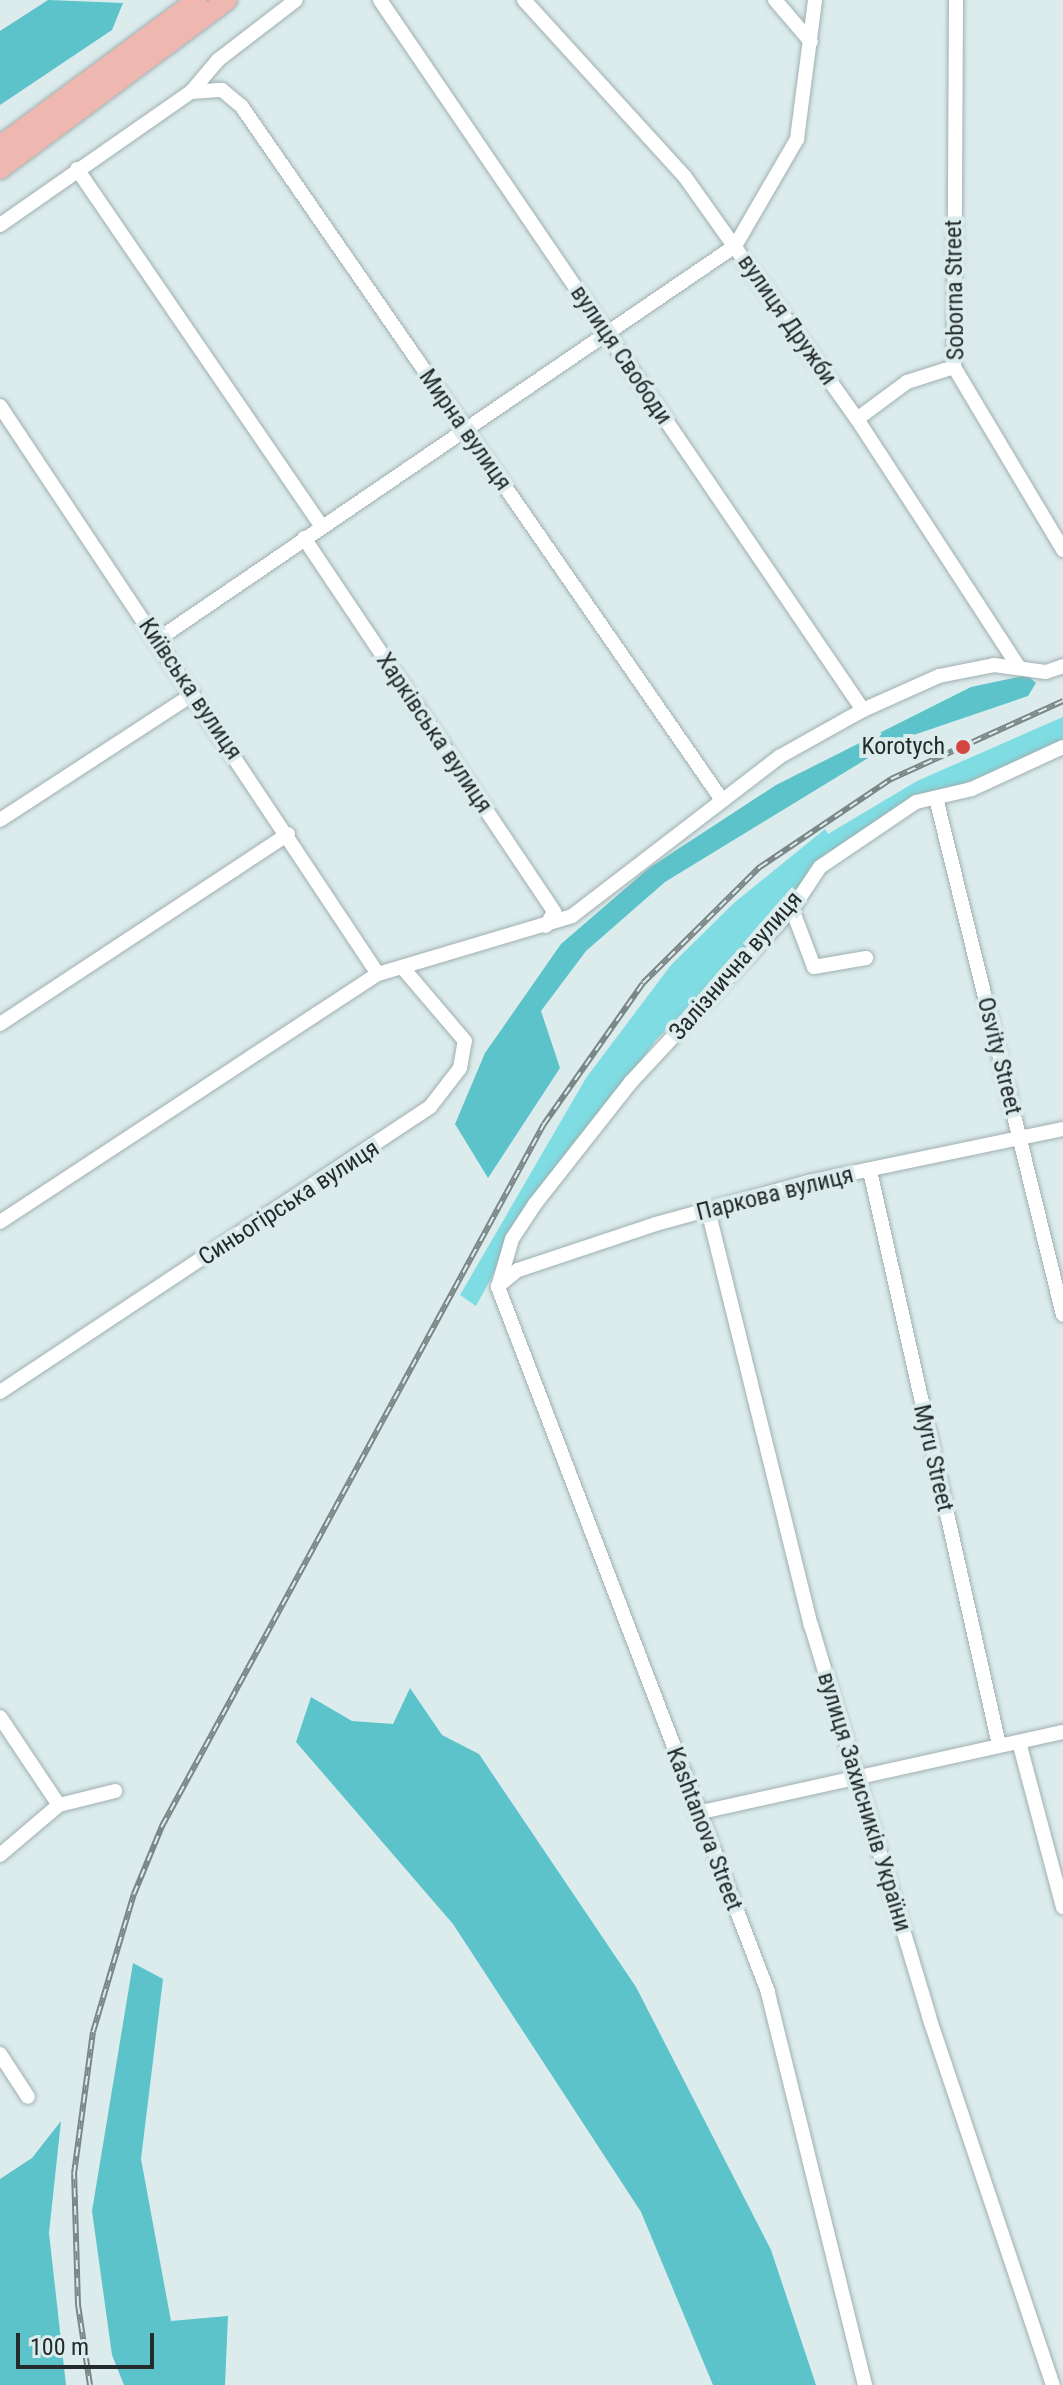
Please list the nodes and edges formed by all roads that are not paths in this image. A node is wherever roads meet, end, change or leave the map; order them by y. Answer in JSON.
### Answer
{"nodes":[{"id":1,"x":197,"y":0,"type":"edge"},
{"id":2,"x":227,"y":0,"type":"edge"},
{"id":3,"x":296,"y":0,"type":"edge"},
{"id":4,"x":380,"y":0,"type":"edge"},
{"id":5,"x":524,"y":0,"type":"edge"},
{"id":6,"x":775,"y":0,"type":"edge"},
{"id":7,"x":815,"y":0,"type":"edge"},
{"id":8,"x":956,"y":0,"type":"edge"},
{"id":9,"x":811,"y":42,"type":"junction"},
{"id":10,"x":191,"y":92,"type":"junction"},
{"id":11,"x":0,"y":146,"type":"edge"},
{"id":12,"x":0,"y":169,"type":"edge"},
{"id":13,"x":77,"y":169,"type":"junction"},
{"id":14,"x":0,"y":225,"type":"edge"},
{"id":15,"x":735,"y":246,"type":"junction"},
{"id":16,"x":606,"y":334,"type":"junction"},
{"id":17,"x":954,"y":367,"type":"junction"},
{"id":18,"x":0,"y":406,"type":"edge"},
{"id":19,"x":857,"y":419,"type":"junction"},
{"id":20,"x":469,"y":428,"type":"junction"},
{"id":21,"x":321,"y":526,"type":"junction"},
{"id":22,"x":304,"y":538,"type":"junction"},
{"id":23,"x":1063,"y":550,"type":"edge"},
{"id":24,"x":157,"y":640,"type":"junction"},
{"id":25,"x":1018,"y":666,"type":"junction"},
{"id":26,"x":1063,"y":666,"type":"edge"},
{"id":27,"x":193,"y":694,"type":"junction"},
{"id":28,"x":863,"y":710,"type":"junction"},
{"id":29,"x":1063,"y":747,"type":"edge"},
{"id":30,"x":936,"y":798,"type":"junction"},
{"id":31,"x":722,"y":800,"type":"junction"},
{"id":32,"x":0,"y":820,"type":"edge"},
{"id":33,"x":288,"y":834,"type":"junction"},
{"id":34,"x":792,"y":909,"type":"junction"},
{"id":35,"x":546,"y":926,"type":"junction"},
{"id":36,"x":866,"y":958,"type":"dead end"},
{"id":37,"x":402,"y":967,"type":"junction"},
{"id":38,"x":378,"y":974,"type":"junction"},
{"id":39,"x":0,"y":1024,"type":"edge"},
{"id":40,"x":1063,"y":1129,"type":"edge"},
{"id":41,"x":1019,"y":1139,"type":"junction"},
{"id":42,"x":870,"y":1171,"type":"junction"},
{"id":43,"x":708,"y":1210,"type":"junction"},
{"id":44,"x":0,"y":1222,"type":"edge"},
{"id":45,"x":498,"y":1287,"type":"junction"},
{"id":46,"x":1063,"y":1315,"type":"edge"},
{"id":47,"x":0,"y":1392,"type":"edge"},
{"id":48,"x":0,"y":1717,"type":"edge"},
{"id":49,"x":1063,"y":1732,"type":"edge"},
{"id":50,"x":1019,"y":1742,"type":"junction"},
{"id":51,"x":999,"y":1745,"type":"junction"},
{"id":52,"x":857,"y":1778,"type":"junction"},
{"id":53,"x":115,"y":1791,"type":"dead end"},
{"id":54,"x":59,"y":1805,"type":"junction"},
{"id":55,"x":697,"y":1813,"type":"junction"},
{"id":56,"x":0,"y":1855,"type":"edge"},
{"id":57,"x":1063,"y":1907,"type":"edge"},
{"id":58,"x":0,"y":2054,"type":"edge"},
{"id":59,"x":28,"y":2097,"type":"dead end"},
{"id":60,"x":865,"y":2385,"type":"edge"},
{"id":61,"x":1053,"y":2385,"type":"edge"}],
"edges":[{"from":1,"to":11,"type":"highway"},
{"from":2,"to":12,"type":"highway"},
{"from":3,"to":10,"type":"street"},
{"from":4,"to":16,"type":"street","name":"вулиця Свободи"},
{"from":5,"to":15,"type":"street","name":"вулиця Дружби"},
{"from":6,"to":9,"type":"street"},
{"from":7,"to":9,"type":"street"},
{"from":8,"to":17,"type":"street","name":"Soborna Street"},
{"from":9,"to":15,"type":"street"},
{"from":10,"to":13,"type":"street"},
{"from":10,"to":20,"type":"street","name":"Мирна вулиця"},
{"from":13,"to":14,"type":"street"},
{"from":13,"to":21,"type":"street"},
{"from":15,"to":16,"type":"street"},
{"from":15,"to":19,"type":"street","name":"вулиця Дружби"},
{"from":16,"to":20,"type":"street"},
{"from":16,"to":28,"type":"street","name":"вулиця Свободи"},
{"from":17,"to":19,"type":"street"},
{"from":17,"to":23,"type":"street","name":"Soborna Street"},
{"from":18,"to":24,"type":"street","name":"Київська вулиця"},
{"from":19,"to":25,"type":"street","name":"вулиця Дружби"},
{"from":20,"to":21,"type":"street"},
{"from":20,"to":31,"type":"street","name":"Мирна вулиця"},
{"from":21,"to":22,"type":"street"},
{"from":22,"to":24,"type":"street"},
{"from":22,"to":35,"type":"street","name":"Харківська вулиця"},
{"from":24,"to":27,"type":"street","name":"Київська вулиця"},
{"from":25,"to":26,"type":"street"},
{"from":25,"to":28,"type":"street"},
{"from":27,"to":32,"type":"street"},
{"from":27,"to":33,"type":"street","name":"Київська вулиця"},
{"from":28,"to":31,"type":"street"},
{"from":29,"to":30,"type":"street","name":"Залізнична вулиця"},
{"from":30,"to":34,"type":"street","name":"Залізнична вулиця"},
{"from":30,"to":41,"type":"street","name":"Osvity Street"},
{"from":31,"to":35,"type":"street"},
{"from":33,"to":38,"type":"street","name":"Київська вулиця"},
{"from":33,"to":39,"type":"street"},
{"from":34,"to":36,"type":"street"},
{"from":34,"to":45,"type":"street","name":"Залізнична вулиця"},
{"from":35,"to":37,"type":"street"},
{"from":37,"to":38,"type":"street"},
{"from":37,"to":47,"type":"street","name":"Синьогірська вулиця"},
{"from":38,"to":44,"type":"street"},
{"from":40,"to":41,"type":"street","name":"Паркова вулиця"},
{"from":41,"to":42,"type":"street","name":"Паркова вулиця"},
{"from":41,"to":46,"type":"street","name":"Osvity Street"},
{"from":42,"to":43,"type":"street","name":"Паркова вулиця"},
{"from":42,"to":51,"type":"street","name":"Myru Street"},
{"from":43,"to":45,"type":"street","name":"Паркова вулиця"},
{"from":43,"to":52,"type":"street","name":"вулиця Захисників України"},
{"from":45,"to":55,"type":"street","name":"Kashtanova Street"},
{"from":48,"to":54,"type":"street"},
{"from":49,"to":50,"type":"street"},
{"from":50,"to":51,"type":"street"},
{"from":50,"to":57,"type":"street"},
{"from":51,"to":52,"type":"street"},
{"from":52,"to":55,"type":"street"},
{"from":52,"to":61,"type":"street","name":"вулиця Захисників України"},
{"from":53,"to":54,"type":"street"},
{"from":54,"to":56,"type":"street"},
{"from":55,"to":60,"type":"street","name":"Kashtanova Street"},
{"from":58,"to":59,"type":"street"}]}
